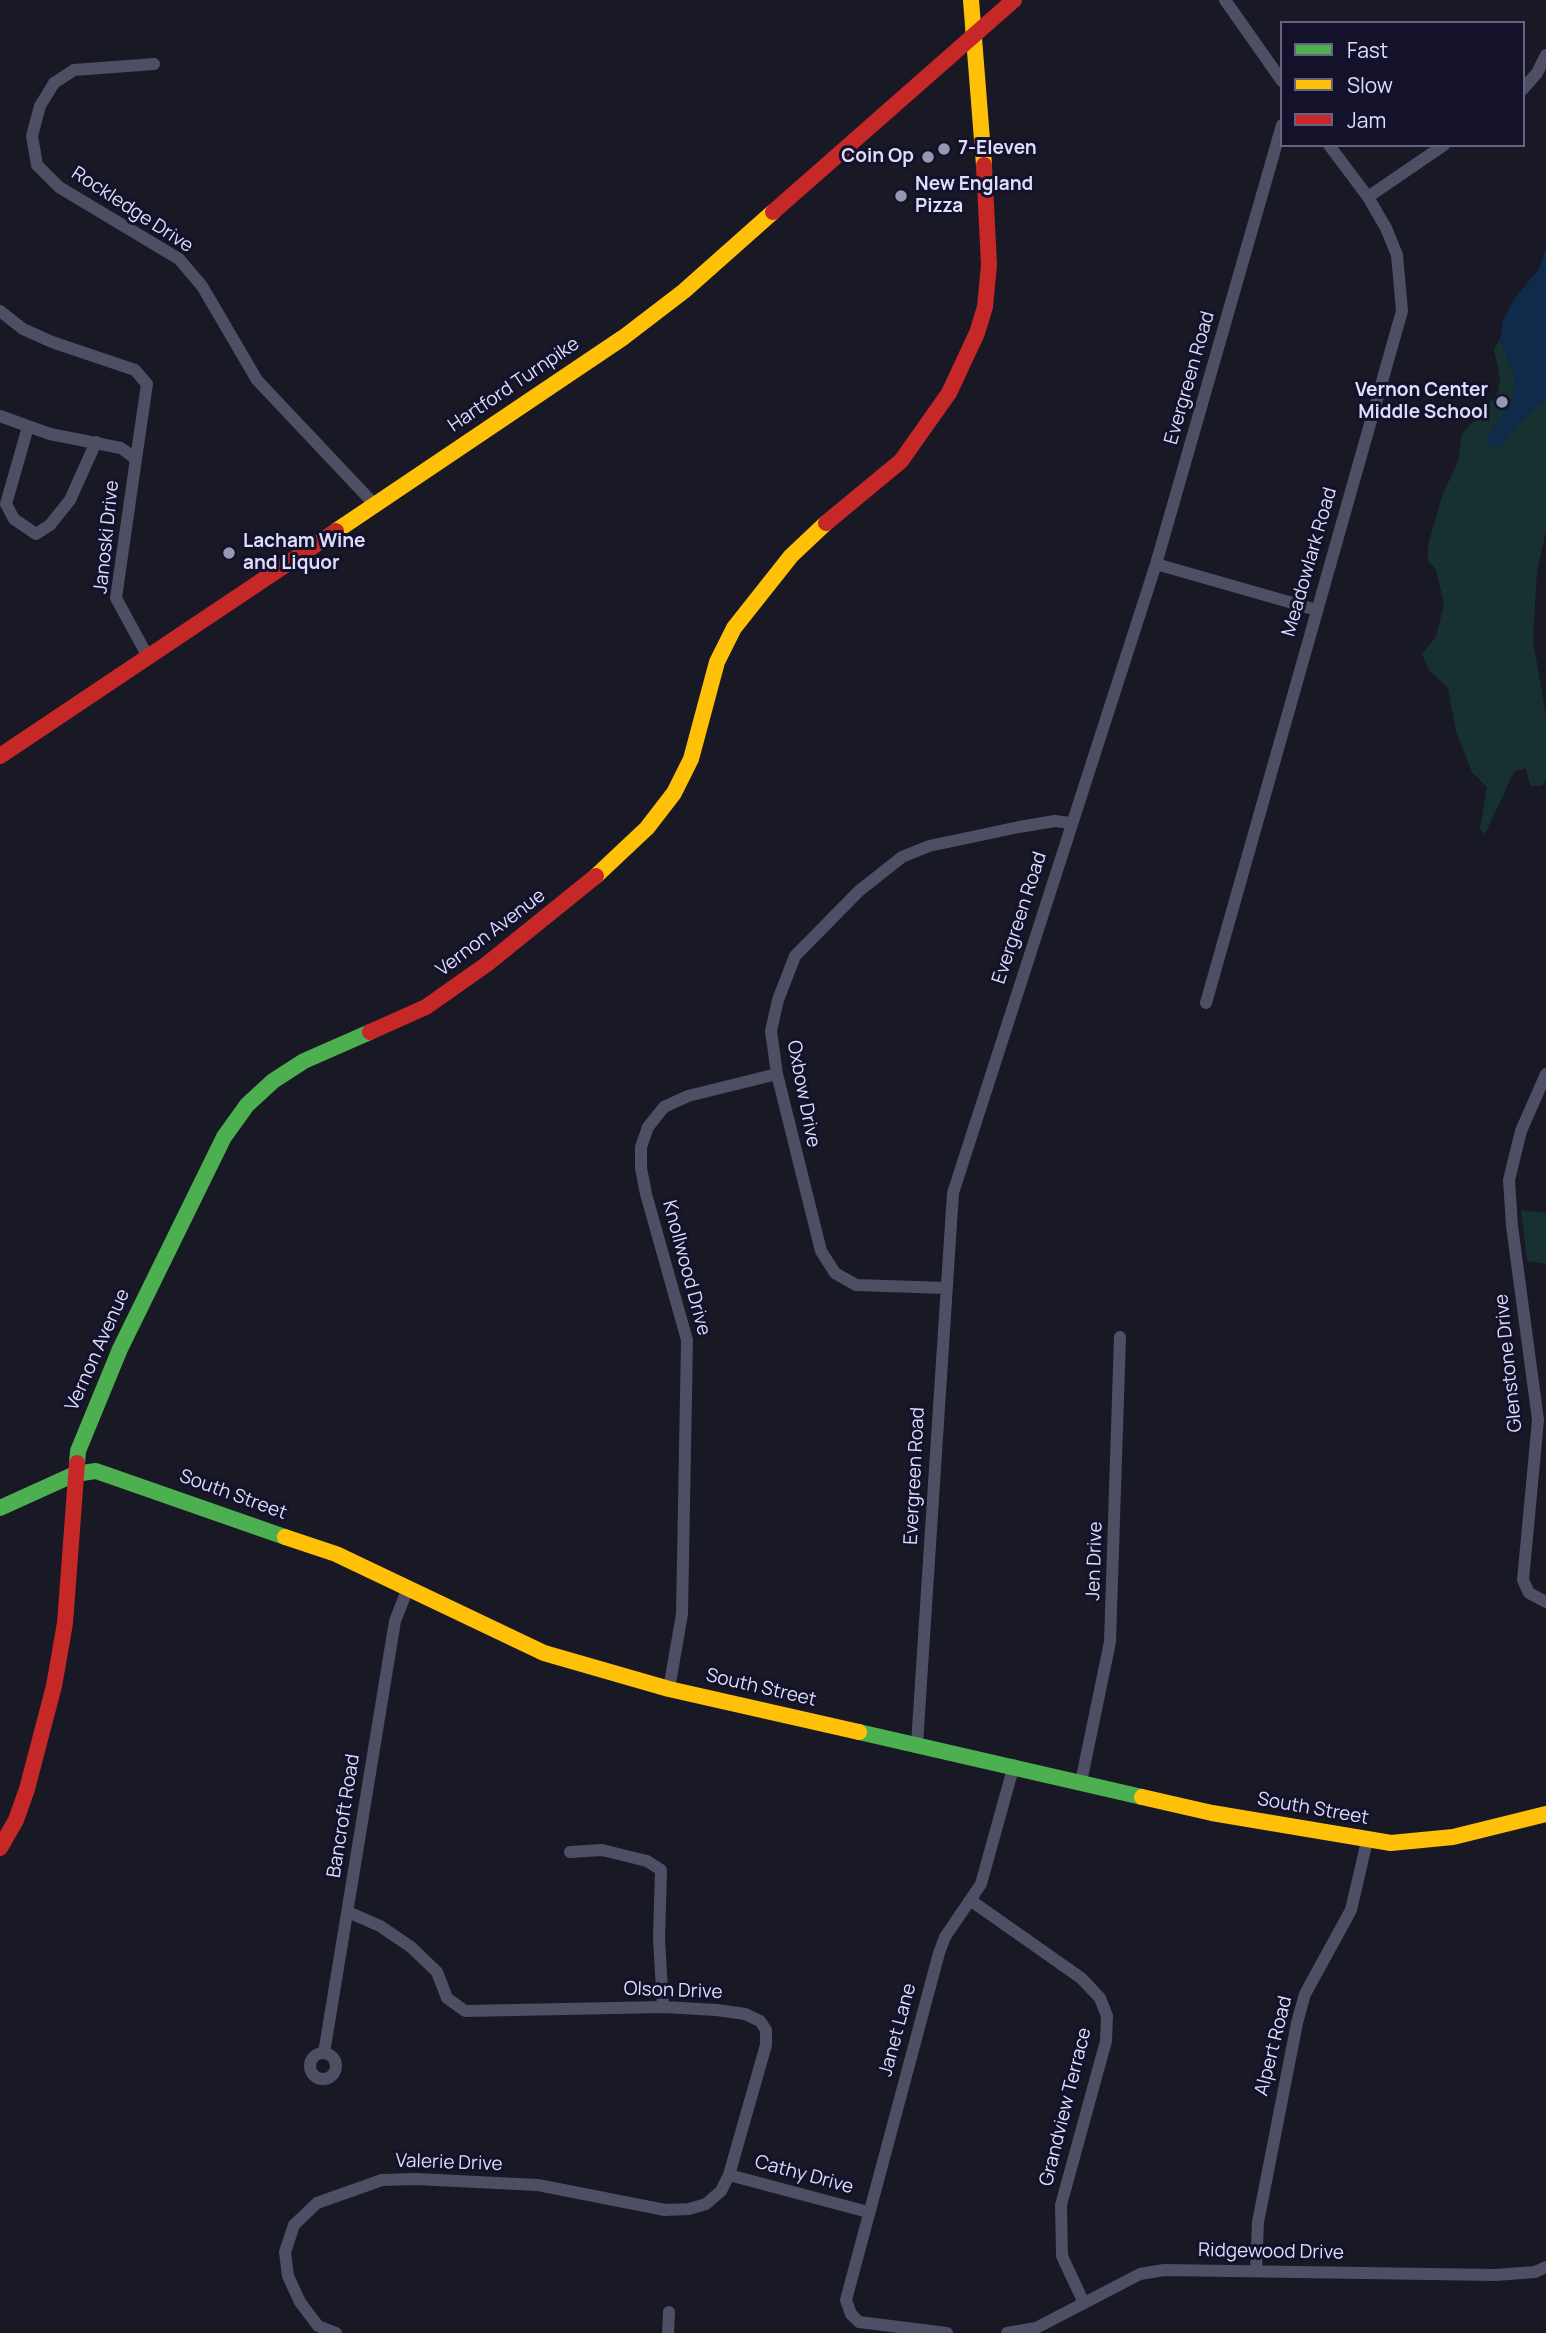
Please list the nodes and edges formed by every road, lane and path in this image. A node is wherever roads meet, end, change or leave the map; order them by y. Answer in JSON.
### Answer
{"nodes":[{"id":1,"x":971,"y":0,"type":"edge"},
{"id":2,"x":1014,"y":0,"type":"edge"},
{"id":3,"x":1225,"y":0,"type":"edge"},
{"id":4,"x":973,"y":35,"type":"junction"},
{"id":5,"x":1546,"y":55,"type":"edge"},
{"id":6,"x":154,"y":64,"type":"dead end"},
{"id":7,"x":1280,"y":78,"type":"edge"},
{"id":8,"x":1525,"y":87,"type":"edge"},
{"id":9,"x":1280,"y":132,"type":"edge"},
{"id":10,"x":1330,"y":147,"type":"edge"},
{"id":11,"x":1441,"y":147,"type":"edge"},
{"id":12,"x":1368,"y":197,"type":"junction"},
{"id":13,"x":0,"y":311,"type":"edge"},
{"id":14,"x":0,"y":415,"type":"edge"},
{"id":15,"x":28,"y":427,"type":"junction"},
{"id":16,"x":96,"y":442,"type":"junction"},
{"id":17,"x":136,"y":459,"type":"junction"},
{"id":18,"x":374,"y":504,"type":"junction"},
{"id":19,"x":1156,"y":564,"type":"junction"},
{"id":20,"x":1317,"y":610,"type":"junction"},
{"id":21,"x":147,"y":655,"type":"junction"},
{"id":22,"x":0,"y":757,"type":"edge"},
{"id":23,"x":1070,"y":823,"type":"junction"},
{"id":24,"x":1206,"y":1003,"type":"dead end"},
{"id":25,"x":777,"y":1074,"type":"junction"},
{"id":26,"x":1546,"y":1074,"type":"edge"},
{"id":27,"x":946,"y":1288,"type":"junction"},
{"id":28,"x":1120,"y":1337,"type":"dead end"},
{"id":29,"x":75,"y":1474,"type":"junction"},
{"id":30,"x":0,"y":1508,"type":"edge"},
{"id":31,"x":408,"y":1588,"type":"junction"},
{"id":32,"x":1546,"y":1602,"type":"edge"},
{"id":33,"x":669,"y":1689,"type":"junction"},
{"id":34,"x":917,"y":1744,"type":"junction"},
{"id":35,"x":1014,"y":1765,"type":"junction"},
{"id":36,"x":1081,"y":1782,"type":"junction"},
{"id":37,"x":1546,"y":1814,"type":"edge"},
{"id":38,"x":1367,"y":1841,"type":"junction"},
{"id":39,"x":0,"y":1848,"type":"edge"},
{"id":40,"x":570,"y":1852,"type":"dead end"},
{"id":41,"x":970,"y":1900,"type":"junction"},
{"id":42,"x":348,"y":1912,"type":"junction"},
{"id":43,"x":663,"y":2007,"type":"junction"},
{"id":44,"x":324,"y":2053,"type":"dead end"},
{"id":45,"x":729,"y":2175,"type":"junction"},
{"id":46,"x":868,"y":2212,"type":"junction"},
{"id":47,"x":1546,"y":2267,"type":"edge"},
{"id":48,"x":1256,"y":2272,"type":"junction"},
{"id":49,"x":1083,"y":2301,"type":"junction"},
{"id":50,"x":669,"y":2312,"type":"dead end"},
{"id":51,"x":336,"y":2333,"type":"edge"},
{"id":52,"x":668,"y":2333,"type":"edge"},
{"id":53,"x":947,"y":2333,"type":"edge"},
{"id":54,"x":1007,"y":2333,"type":"edge"}],
"edges":[{"from":1,"to":4,"type":"street","name":"Vernon Avenue"},
{"from":2,"to":4,"type":"street","name":"Hartford Turnpike"},
{"from":3,"to":7,"type":"street"},
{"from":4,"to":18,"type":"street","name":"Hartford Turnpike"},
{"from":4,"to":29,"type":"street","name":"Vernon Avenue"},
{"from":5,"to":8,"type":"street"},
{"from":6,"to":18,"type":"street","name":"Rockledge Drive"},
{"from":9,"to":19,"type":"street","name":"Evergreen Road"},
{"from":10,"to":12,"type":"street","name":"Meadowlark Road"},
{"from":11,"to":12,"type":"street"},
{"from":12,"to":20,"type":"street","name":"Meadowlark Road"},
{"from":13,"to":17,"type":"street"},
{"from":14,"to":15,"type":"street","name":"Janoski Drive"},
{"from":15,"to":16,"type":"street","name":"Janoski Drive"},
{"from":15,"to":16,"type":"street"},
{"from":16,"to":17,"type":"street","name":"Janoski Drive"},
{"from":17,"to":21,"type":"street","name":"Janoski Drive"},
{"from":18,"to":21,"type":"street","name":"Hartford Turnpike"},
{"from":19,"to":20,"type":"street"},
{"from":19,"to":23,"type":"street","name":"Evergreen Road"},
{"from":20,"to":24,"type":"street","name":"Meadowlark Road"},
{"from":21,"to":22,"type":"street","name":"Hartford Turnpike"},
{"from":23,"to":25,"type":"street","name":"Oxbow Drive"},
{"from":23,"to":27,"type":"street","name":"Evergreen Road"},
{"from":25,"to":27,"type":"street","name":"Oxbow Drive"},
{"from":25,"to":33,"type":"street","name":"Knollwood Drive"},
{"from":26,"to":32,"type":"street","name":"Glenstone Drive"},
{"from":27,"to":34,"type":"street","name":"Evergreen Road"},
{"from":28,"to":36,"type":"street","name":"Jen Drive"},
{"from":29,"to":30,"type":"street","name":"South Street"},
{"from":29,"to":31,"type":"street","name":"South Street"},
{"from":29,"to":39,"type":"street","name":"Vernon Avenue"},
{"from":31,"to":33,"type":"street","name":"South Street"},
{"from":31,"to":42,"type":"street","name":"Bancroft Road"},
{"from":33,"to":34,"type":"street","name":"South Street"},
{"from":34,"to":35,"type":"street","name":"South Street"},
{"from":35,"to":36,"type":"street","name":"South Street"},
{"from":35,"to":41,"type":"street","name":"Janet Lane"},
{"from":36,"to":38,"type":"street","name":"South Street"},
{"from":37,"to":38,"type":"street","name":"South Street"},
{"from":38,"to":48,"type":"street","name":"Alpert Road"},
{"from":40,"to":43,"type":"street"},
{"from":41,"to":46,"type":"street","name":"Janet Lane"},
{"from":41,"to":49,"type":"street","name":"Grandview Terrace"},
{"from":42,"to":43,"type":"street","name":"Olson Drive"},
{"from":42,"to":44,"type":"street","name":"Bancroft Road"},
{"from":43,"to":45,"type":"street","name":"Olson Drive"},
{"from":45,"to":46,"type":"street","name":"Cathy Drive"},
{"from":45,"to":51,"type":"street","name":"Valerie Drive"},
{"from":46,"to":53,"type":"street","name":"Janet Lane"},
{"from":47,"to":48,"type":"street","name":"Ridgewood Drive"},
{"from":48,"to":49,"type":"street","name":"Ridgewood Drive"},
{"from":49,"to":54,"type":"street","name":"Ridgewood Drive"},
{"from":50,"to":52,"type":"street"}]}
